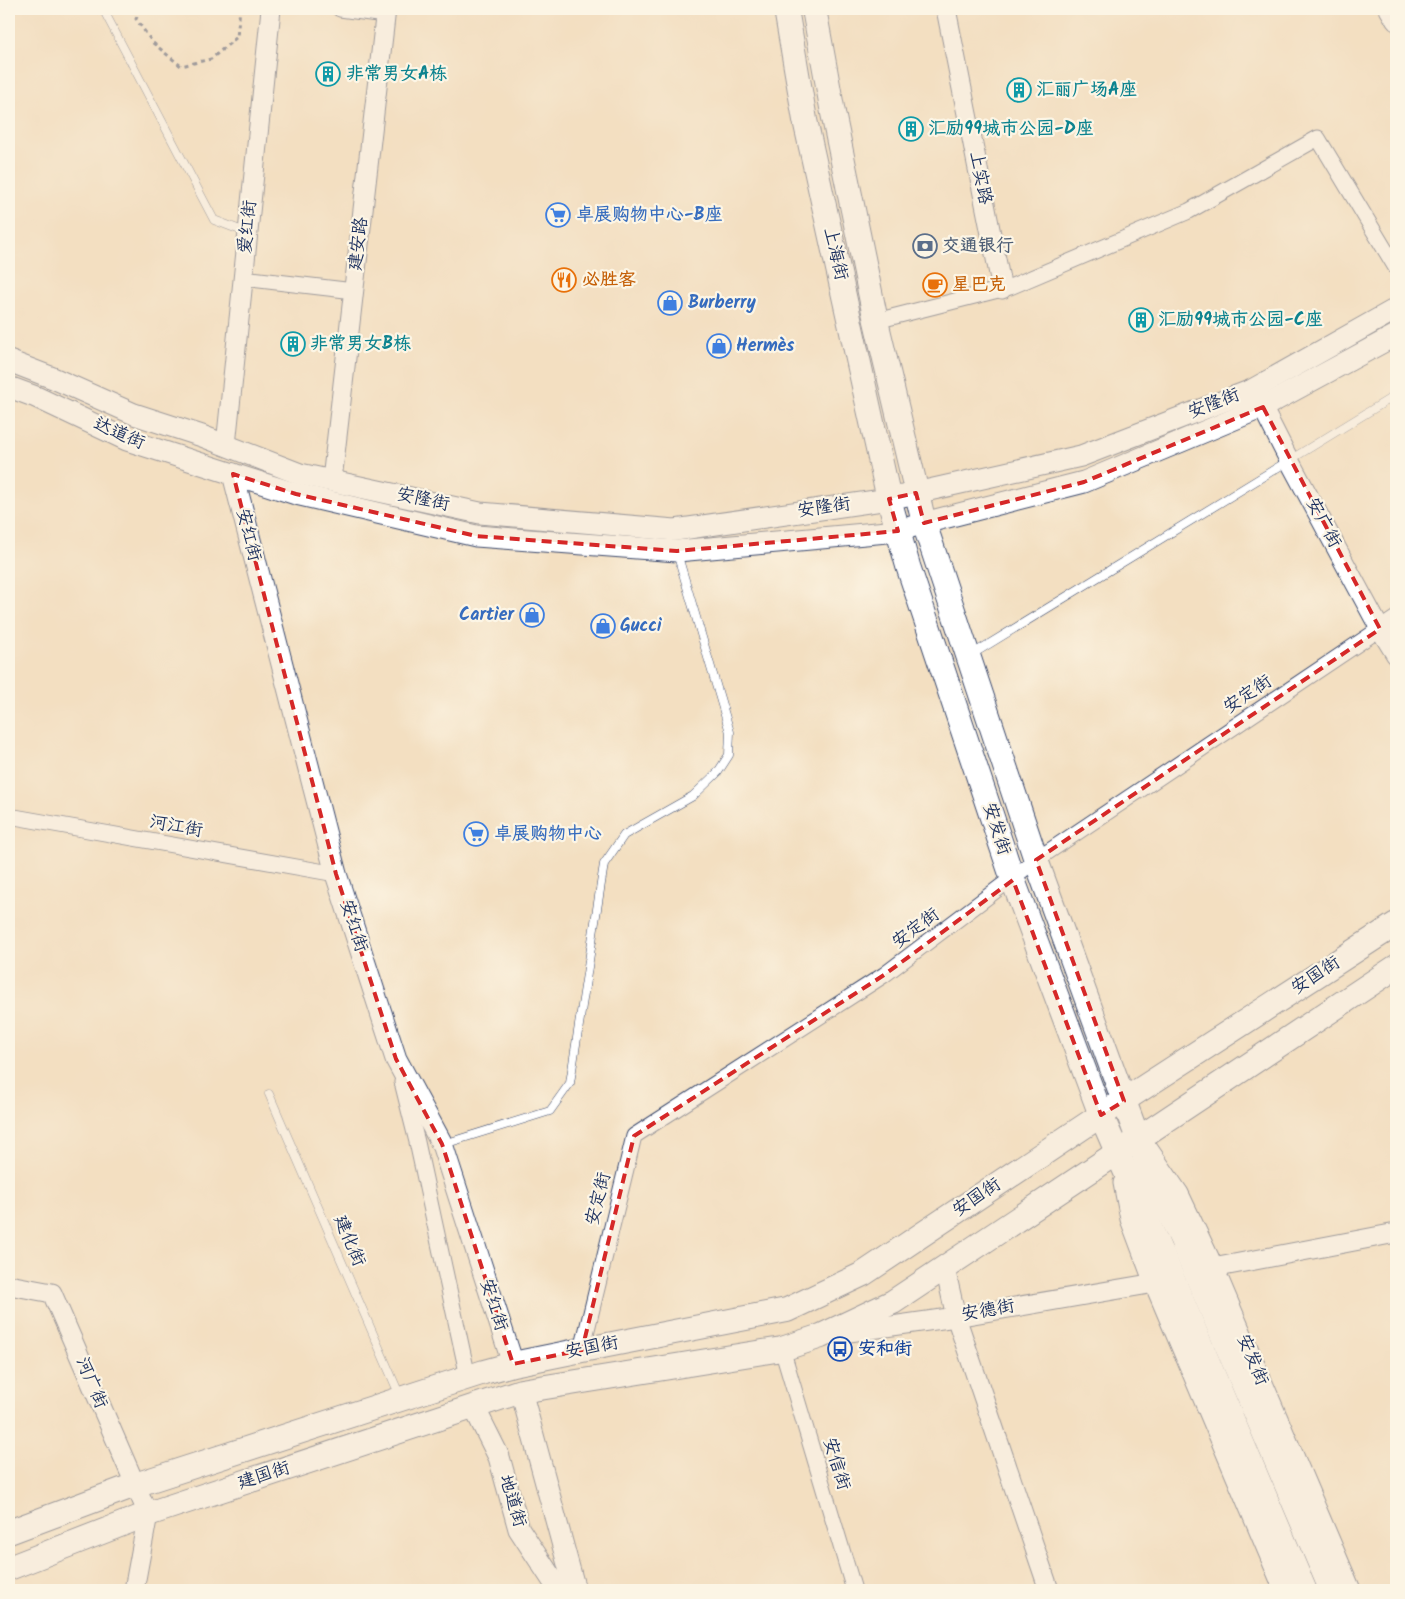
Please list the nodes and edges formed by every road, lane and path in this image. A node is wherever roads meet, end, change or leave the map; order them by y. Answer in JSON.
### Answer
{"nodes":[{"id":1,"x":103,"y":9,"type":"edge"},
{"id":2,"x":140,"y":9,"type":"edge"},
{"id":3,"x":240,"y":9,"type":"edge"},
{"id":4,"x":271,"y":9,"type":"edge"},
{"id":5,"x":340,"y":9,"type":"edge"},
{"id":6,"x":814,"y":9,"type":"edge"},
{"id":7,"x":946,"y":9,"type":"edge"},
{"id":8,"x":1389,"y":9,"type":"edge"},
{"id":9,"x":793,"y":10,"type":"edge"},
{"id":10,"x":386,"y":12,"type":"edge"},
{"id":11,"x":1396,"y":21,"type":"edge"},
{"id":12,"x":248,"y":233,"type":"junction"},
{"id":13,"x":1396,"y":268,"type":"edge"},
{"id":14,"x":243,"y":278,"type":"junction"},
{"id":15,"x":1002,"y":289,"type":"junction"},
{"id":16,"x":354,"y":290,"type":"junction"},
{"id":17,"x":1396,"y":309,"type":"edge"},
{"id":18,"x":876,"y":321,"type":"junction"},
{"id":19,"x":1396,"y":335,"type":"edge"},
{"id":20,"x":9,"y":361,"type":"edge"},
{"id":21,"x":9,"y":386,"type":"edge"},
{"id":22,"x":1396,"y":395,"type":"edge"},
{"id":23,"x":1258,"y":399,"type":"junction"},
{"id":24,"x":226,"y":445,"type":"junction"},
{"id":25,"x":1289,"y":460,"type":"junction"},
{"id":26,"x":233,"y":474,"type":"junction"},
{"id":27,"x":332,"y":480,"type":"junction"},
{"id":28,"x":916,"y":493,"type":"junction"},
{"id":29,"x":889,"y":499,"type":"junction"},
{"id":30,"x":924,"y":523,"type":"junction"},
{"id":31,"x":898,"y":531,"type":"junction"},
{"id":32,"x":677,"y":551,"type":"junction"},
{"id":33,"x":1396,"y":618,"type":"edge"},
{"id":34,"x":1380,"y":629,"type":"junction"},
{"id":35,"x":1396,"y":655,"type":"edge"},
{"id":36,"x":969,"y":656,"type":"junction"},
{"id":37,"x":9,"y":816,"type":"edge"},
{"id":38,"x":1036,"y":860,"type":"junction"},
{"id":39,"x":336,"y":874,"type":"junction"},
{"id":40,"x":1013,"y":880,"type":"junction"},
{"id":41,"x":1396,"y":924,"type":"edge"},
{"id":42,"x":1396,"y":967,"type":"edge"},
{"id":43,"x":396,"y":1059,"type":"junction"},
{"id":44,"x":269,"y":1094,"type":"dead end"},
{"id":45,"x":1124,"y":1101,"type":"junction"},
{"id":46,"x":1101,"y":1115,"type":"junction"},
{"id":47,"x":1139,"y":1138,"type":"junction"},
{"id":48,"x":442,"y":1144,"type":"junction"},
{"id":49,"x":1117,"y":1153,"type":"junction"},
{"id":50,"x":1396,"y":1233,"type":"edge"},
{"id":51,"x":1184,"y":1244,"type":"joint"},
{"id":52,"x":1162,"y":1255,"type":"joint"},
{"id":53,"x":945,"y":1268,"type":"junction"},
{"id":54,"x":1213,"y":1268,"type":"junction"},
{"id":55,"x":1155,"y":1283,"type":"junction"},
{"id":56,"x":9,"y":1284,"type":"edge"},
{"id":57,"x":956,"y":1316,"type":"junction"},
{"id":58,"x":821,"y":1336,"type":"junction"},
{"id":59,"x":782,"y":1349,"type":"junction"},
{"id":60,"x":582,"y":1350,"type":"junction"},
{"id":61,"x":513,"y":1364,"type":"junction"},
{"id":62,"x":468,"y":1377,"type":"junction"},
{"id":63,"x":522,"y":1391,"type":"junction"},
{"id":64,"x":402,"y":1400,"type":"junction"},
{"id":65,"x":474,"y":1407,"type":"junction"},
{"id":66,"x":135,"y":1485,"type":"junction"},
{"id":67,"x":148,"y":1514,"type":"junction"},
{"id":68,"x":9,"y":1532,"type":"edge"},
{"id":69,"x":9,"y":1568,"type":"edge"},
{"id":70,"x":134,"y":1590,"type":"edge"},
{"id":71,"x":560,"y":1590,"type":"edge"},
{"id":72,"x":575,"y":1590,"type":"edge"},
{"id":73,"x":854,"y":1590,"type":"edge"},
{"id":74,"x":1049,"y":1590,"type":"edge"},
{"id":75,"x":1285,"y":1590,"type":"edge"},
{"id":76,"x":1304,"y":1590,"type":"edge"},
{"id":77,"x":1332,"y":1590,"type":"edge"},
{"id":78,"x":1350,"y":1590,"type":"edge"}],
"edges":[{"from":1,"to":12,"type":"lane"},
{"from":2,"to":3,"type":"path"},
{"from":4,"to":12,"type":"street","name":"爱红街"},
{"from":5,"to":10,"type":"street"},
{"from":6,"to":18,"type":"main road","name":"上海街"},
{"from":7,"to":15,"type":"street","name":"上实路"},
{"from":8,"to":11,"type":"street"},
{"from":9,"to":29,"type":"main road","name":"上海街"},
{"from":10,"to":16,"type":"street","name":"建安路"},
{"from":12,"to":14,"type":"street","name":"爱红街"},
{"from":13,"to":15,"type":"street"},
{"from":14,"to":16,"type":"street"},
{"from":14,"to":24,"type":"street","name":"爱红街"},
{"from":15,"to":18,"type":"street"},
{"from":16,"to":27,"type":"street","name":"建安路"},
{"from":17,"to":23,"type":"main road","name":"安隆街"},
{"from":18,"to":28,"type":"main road","name":"上海街"},
{"from":19,"to":23,"type":"main road","name":"安隆街"},
{"from":20,"to":24,"type":"main road","name":"达道街"},
{"from":21,"to":26,"type":"main road","name":"达道街"},
{"from":22,"to":25,"type":"lane"},
{"from":23,"to":25,"type":"street","name":"安广街"},
{"from":23,"to":28,"type":"main road","name":"安隆街"},
{"from":23,"to":30,"type":"main road","name":"安隆街"},
{"from":24,"to":26,"type":"street"},
{"from":24,"to":27,"type":"main road","name":"安隆街"},
{"from":25,"to":34,"type":"street","name":"安广街"},
{"from":25,"to":36,"type":"lane"},
{"from":26,"to":32,"type":"main road","name":"安隆街"},
{"from":26,"to":39,"type":"main road","name":"安红街"},
{"from":27,"to":29,"type":"main road","name":"安隆街"},
{"from":28,"to":29,"type":"main road","name":"安隆街"},
{"from":28,"to":30,"type":"main road","name":"安发街"},
{"from":29,"to":31,"type":"main road","name":"安发街"},
{"from":30,"to":31,"type":"main road","name":"安隆街"},
{"from":30,"to":36,"type":"main road","name":"安发街"},
{"from":31,"to":32,"type":"main road","name":"安隆街"},
{"from":31,"to":40,"type":"main road","name":"安发街"},
{"from":32,"to":48,"type":"lane"},
{"from":33,"to":34,"type":"street","name":"安定街"},
{"from":34,"to":35,"type":"street","name":"安广街"},
{"from":34,"to":38,"type":"street","name":"安定街"},
{"from":36,"to":38,"type":"main road","name":"安发街"},
{"from":37,"to":39,"type":"street","name":"河江街"},
{"from":38,"to":40,"type":"street","name":"安定街"},
{"from":38,"to":45,"type":"main road","name":"安发街"},
{"from":39,"to":43,"type":"main road","name":"安红街"},
{"from":40,"to":46,"type":"main road","name":"安发街"},
{"from":40,"to":60,"type":"street","name":"安定街"},
{"from":41,"to":45,"type":"main road","name":"安国街"},
{"from":42,"to":47,"type":"main road","name":"安国街"},
{"from":43,"to":48,"type":"main road","name":"安红街"},
{"from":43,"to":62,"type":"street"},
{"from":44,"to":64,"type":"lane","name":"建化街"},
{"from":45,"to":46,"type":"main road","name":"安国街"},
{"from":45,"to":47,"type":"main road","name":"安发街"},
{"from":46,"to":49,"type":"main road","name":"安发街"},
{"from":46,"to":60,"type":"main road","name":"安国街"},
{"from":47,"to":49,"type":"main road","name":"安国街"},
{"from":47,"to":51,"type":"main road","name":"安发街"},
{"from":47,"to":54,"type":"main road","name":"安发街"},
{"from":48,"to":61,"type":"main road","name":"安红街"},
{"from":49,"to":52,"type":"main road","name":"安发街"},
{"from":49,"to":53,"type":"main road","name":"安国街"},
{"from":49,"to":55,"type":"main road","name":"安发街"},
{"from":50,"to":54,"type":"street"},
{"from":51,"to":77,"type":"highway","name":"安发街"},
{"from":52,"to":76,"type":"highway","name":"安发街"},
{"from":53,"to":57,"type":"street"},
{"from":53,"to":58,"type":"main road","name":"安国街"},
{"from":54,"to":78,"type":"main road","name":"安发街"},
{"from":55,"to":57,"type":"street","name":"安德街"},
{"from":55,"to":75,"type":"main road","name":"安发街"},
{"from":56,"to":66,"type":"street","name":"河广街"},
{"from":57,"to":58,"type":"street","name":"安德街"},
{"from":57,"to":74,"type":"street"},
{"from":58,"to":59,"type":"main road","name":"安国街"},
{"from":59,"to":63,"type":"main road","name":"安国街"},
{"from":59,"to":73,"type":"street","name":"安信街"},
{"from":60,"to":61,"type":"main road","name":"安国街"},
{"from":61,"to":62,"type":"main road","name":"建国街"},
{"from":62,"to":64,"type":"main road","name":"建国街"},
{"from":63,"to":65,"type":"main road","name":"建国街"},
{"from":63,"to":72,"type":"main road"},
{"from":64,"to":66,"type":"main road","name":"建国街"},
{"from":65,"to":67,"type":"main road","name":"建国街"},
{"from":65,"to":71,"type":"main road","name":"地道街"},
{"from":66,"to":67,"type":"street","name":"河广街"},
{"from":66,"to":68,"type":"main road","name":"建国街"},
{"from":67,"to":69,"type":"main road","name":"建国街"},
{"from":67,"to":70,"type":"street"}]}
